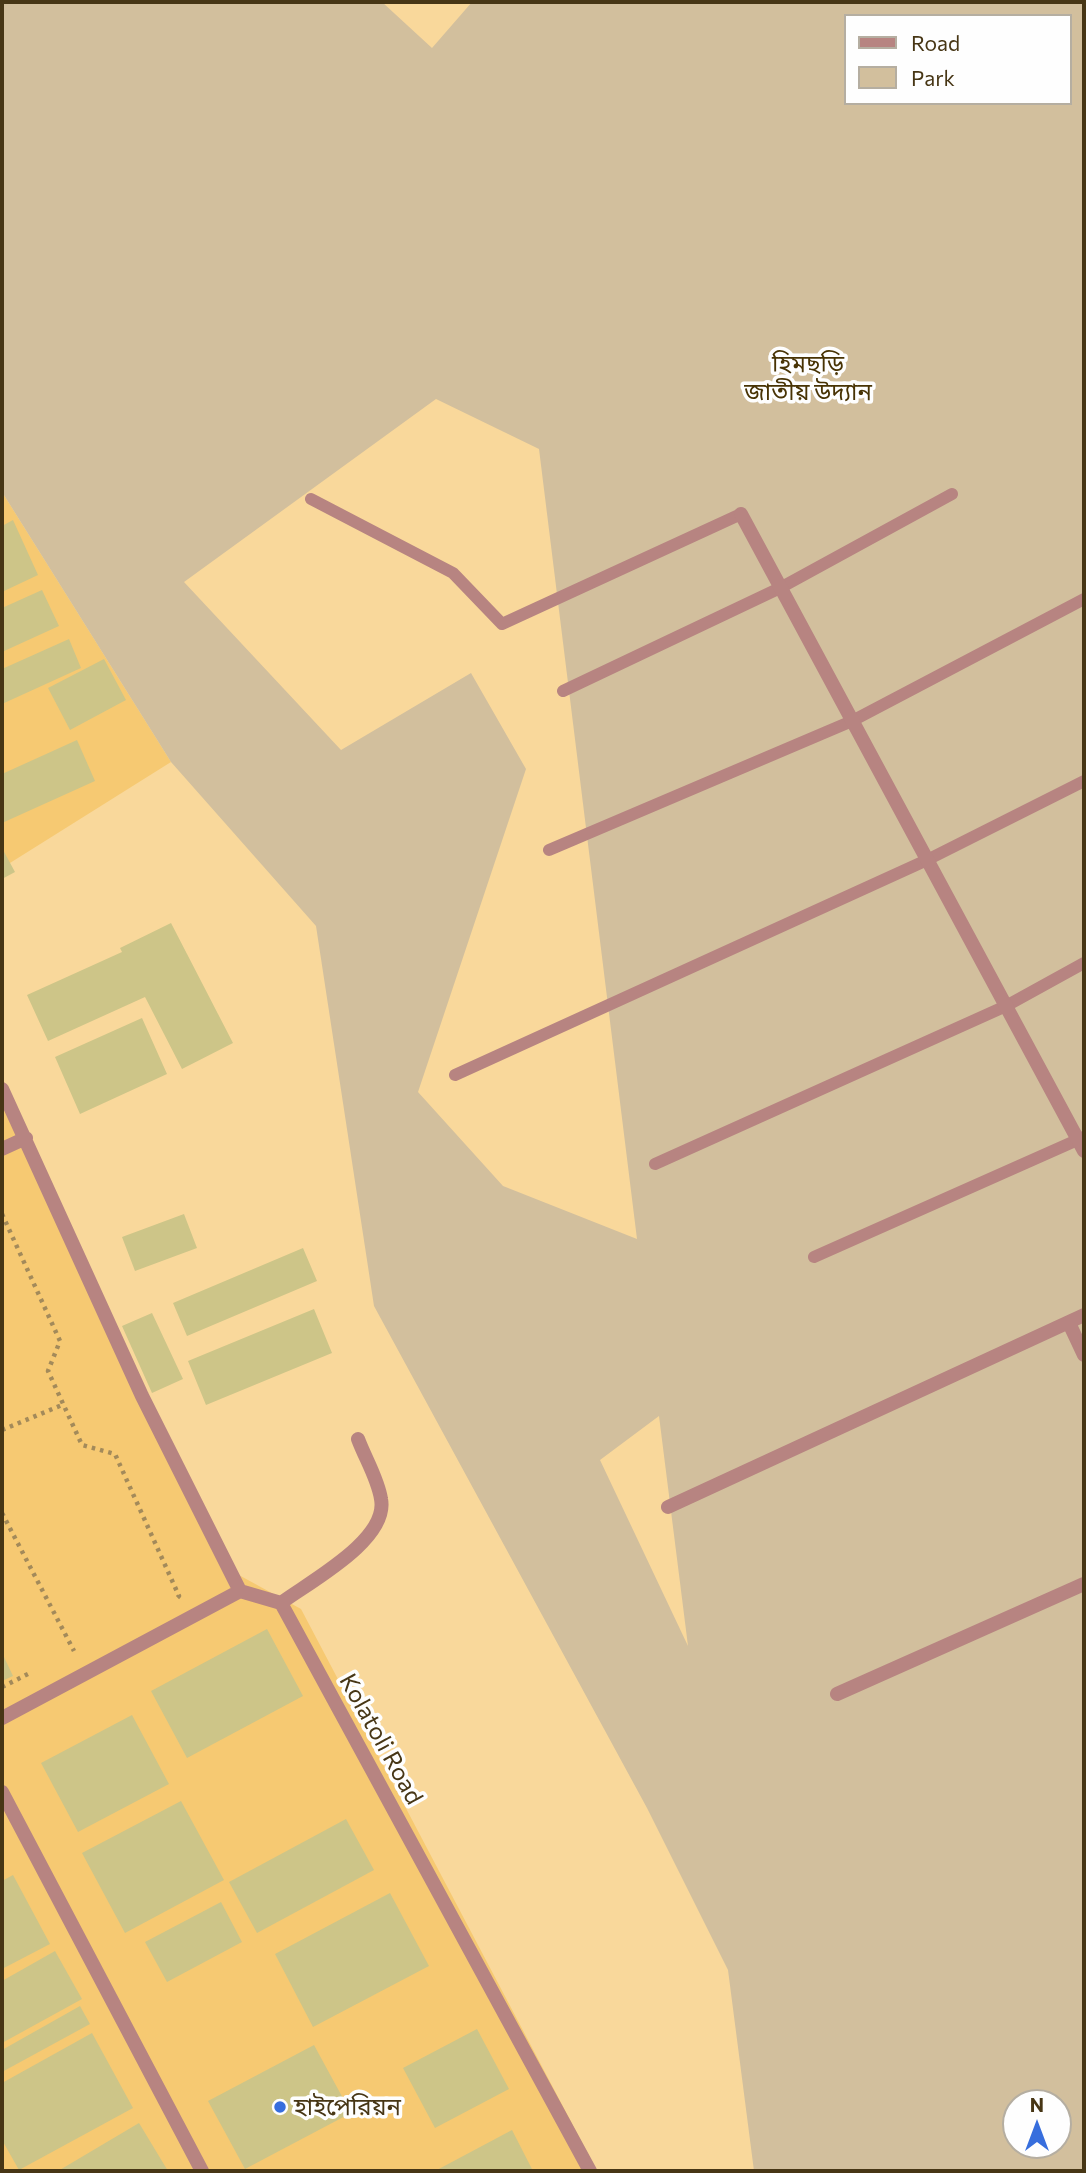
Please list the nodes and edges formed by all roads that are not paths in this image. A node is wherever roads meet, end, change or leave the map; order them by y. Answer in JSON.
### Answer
{"nodes":[{"id":1,"x":952,"y":494,"type":"dead end"},
{"id":2,"x":311,"y":499,"type":"dead end"},
{"id":3,"x":741,"y":514,"type":"joint"},
{"id":4,"x":780,"y":588,"type":"junction"},
{"id":5,"x":1084,"y":599,"type":"edge"},
{"id":6,"x":563,"y":691,"type":"dead end"},
{"id":7,"x":852,"y":721,"type":"junction"},
{"id":8,"x":1084,"y":781,"type":"edge"},
{"id":9,"x":549,"y":850,"type":"dead end"},
{"id":10,"x":928,"y":860,"type":"junction"},
{"id":11,"x":1084,"y":963,"type":"edge"},
{"id":12,"x":1006,"y":1006,"type":"junction"},
{"id":13,"x":455,"y":1075,"type":"dead end"},
{"id":14,"x":2,"y":1089,"type":"edge"},
{"id":15,"x":26,"y":1138,"type":"junction"},
{"id":16,"x":1082,"y":1143,"type":"edge"},
{"id":17,"x":2,"y":1149,"type":"edge"},
{"id":18,"x":655,"y":1164,"type":"dead end"},
{"id":19,"x":814,"y":1257,"type":"dead end"},
{"id":20,"x":1084,"y":1315,"type":"edge"},
{"id":21,"x":1069,"y":1323,"type":"junction"},
{"id":22,"x":1084,"y":1355,"type":"edge"},
{"id":23,"x":358,"y":1439,"type":"dead end"},
{"id":24,"x":668,"y":1507,"type":"dead end"},
{"id":25,"x":1084,"y":1584,"type":"edge"},
{"id":26,"x":240,"y":1591,"type":"junction"},
{"id":27,"x":281,"y":1603,"type":"junction"},
{"id":28,"x":837,"y":1694,"type":"dead end"},
{"id":29,"x":2,"y":1718,"type":"edge"},
{"id":30,"x":2,"y":1793,"type":"edge"},
{"id":31,"x":202,"y":2171,"type":"edge"},
{"id":32,"x":590,"y":2171,"type":"edge"}],
"edges":[{"from":1,"to":4,"type":"lane"},
{"from":2,"to":3,"type":"lane"},
{"from":3,"to":4,"type":"street"},
{"from":4,"to":6,"type":"lane"},
{"from":4,"to":7,"type":"street"},
{"from":5,"to":7,"type":"lane"},
{"from":7,"to":9,"type":"lane"},
{"from":7,"to":10,"type":"street"},
{"from":8,"to":10,"type":"lane"},
{"from":10,"to":12,"type":"street"},
{"from":10,"to":13,"type":"lane"},
{"from":11,"to":12,"type":"lane"},
{"from":12,"to":16,"type":"street"},
{"from":12,"to":18,"type":"lane"},
{"from":14,"to":15,"type":"street"},
{"from":15,"to":17,"type":"street"},
{"from":15,"to":26,"type":"street"},
{"from":16,"to":19,"type":"lane"},
{"from":20,"to":21,"type":"street"},
{"from":21,"to":22,"type":"street"},
{"from":21,"to":24,"type":"street"},
{"from":23,"to":27,"type":"street"},
{"from":25,"to":28,"type":"street"},
{"from":26,"to":27,"type":"street"},
{"from":26,"to":29,"type":"street"},
{"from":27,"to":32,"type":"street","name":"Kolatoli Road"},
{"from":30,"to":31,"type":"street"}]}
